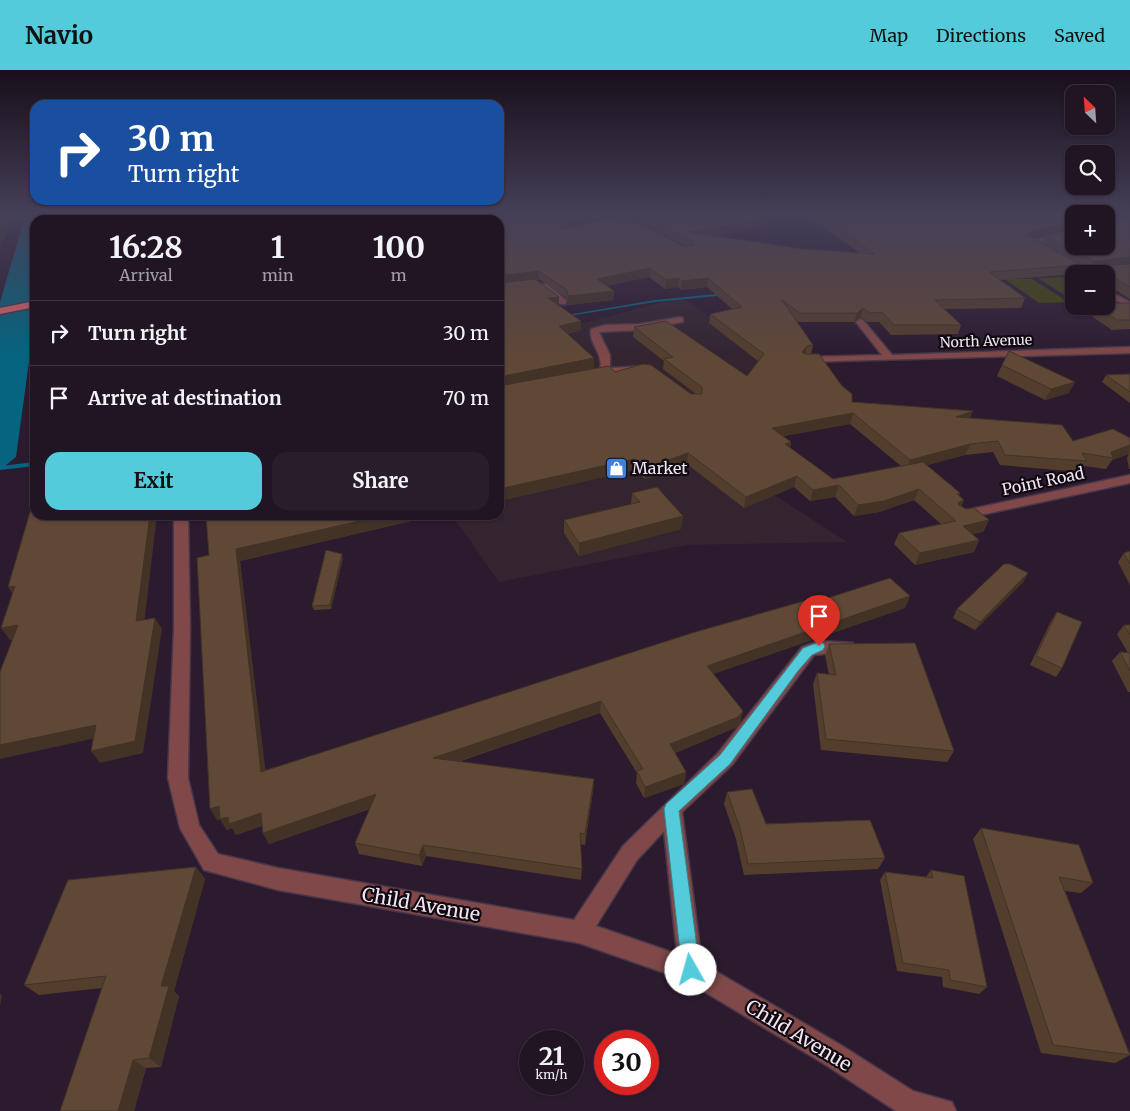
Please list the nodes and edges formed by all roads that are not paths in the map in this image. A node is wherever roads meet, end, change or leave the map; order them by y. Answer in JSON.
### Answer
{"nodes":[{"id":1,"x":538,"y":283,"type":"edge"},
{"id":2,"x":1115,"y":296,"type":"edge"},
{"id":3,"x":30,"y":300,"type":"edge"},
{"id":4,"x":563,"y":302,"type":"edge"},
{"id":5,"x":1130,"y":304,"type":"edge"},
{"id":6,"x":0,"y":305,"type":"edge"},
{"id":7,"x":30,"y":305,"type":"edge"},
{"id":8,"x":0,"y":311,"type":"edge"},
{"id":9,"x":680,"y":320,"type":"dead end"},
{"id":10,"x":860,"y":322,"type":"edge"},
{"id":11,"x":1130,"y":350,"type":"edge"},
{"id":12,"x":890,"y":358,"type":"junction"},
{"id":13,"x":806,"y":360,"type":"edge"},
{"id":14,"x":654,"y":370,"type":"edge"},
{"id":15,"x":604,"y":371,"type":"junction"},
{"id":16,"x":580,"y":378,"type":"edge"},
{"id":17,"x":1130,"y":479,"type":"edge"},
{"id":18,"x":962,"y":515,"type":"edge"},
{"id":19,"x":180,"y":520,"type":"edge"},
{"id":20,"x":868,"y":647,"type":"edge"},
{"id":21,"x":672,"y":809,"type":"junction"},
{"id":22,"x":579,"y":932,"type":"junction"},
{"id":23,"x":691,"y":970,"type":"junction"},
{"id":24,"x":907,"y":1107,"type":"edge"},
{"id":25,"x":943,"y":1111,"type":"edge"}],
"edges":[{"from":1,"to":4,"type":"street"},
{"from":2,"to":5,"type":"street"},
{"from":3,"to":6,"type":"main road"},
{"from":7,"to":8,"type":"main road"},
{"from":9,"to":15,"type":"street"},
{"from":10,"to":12,"type":"street"},
{"from":11,"to":12,"type":"street","name":"North Avenue"},
{"from":12,"to":13,"type":"street","name":"North Avenue"},
{"from":14,"to":15,"type":"street"},
{"from":15,"to":16,"type":"street"},
{"from":17,"to":18,"type":"street","name":"Point Road"},
{"from":19,"to":22,"type":"street","name":"Child Avenue"},
{"from":20,"to":21,"type":"street"},
{"from":21,"to":22,"type":"street"},
{"from":21,"to":23,"type":"street"},
{"from":22,"to":23,"type":"street","name":"Child Avenue"},
{"from":23,"to":24,"type":"street","name":"Child Avenue"},
{"from":24,"to":25,"type":"street","name":"Child Avenue"}]}
